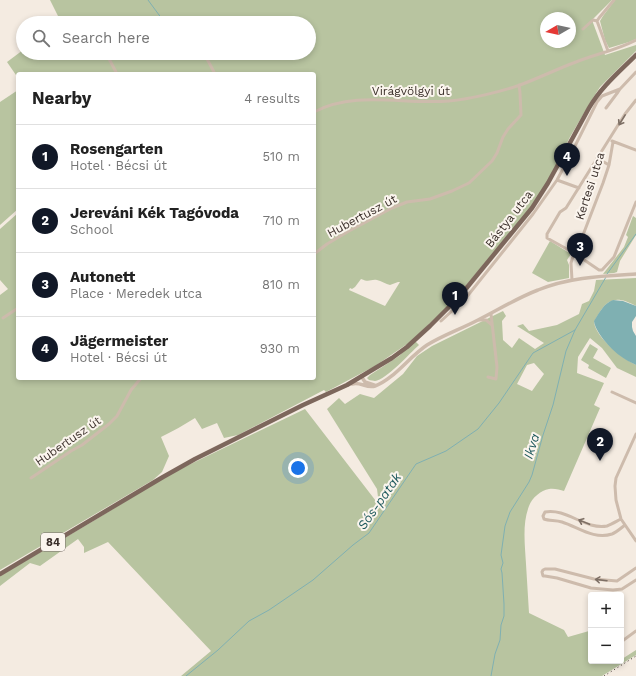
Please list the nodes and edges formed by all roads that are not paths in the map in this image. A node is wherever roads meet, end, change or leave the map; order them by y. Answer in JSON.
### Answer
{"nodes":[{"id":1,"x":614,"y":0,"type":"edge"},
{"id":2,"x":597,"y":21,"type":"junction"},
{"id":3,"x":583,"y":29,"type":"dead end"},
{"id":4,"x":636,"y":40,"type":"edge"},
{"id":5,"x":608,"y":51,"type":"junction"},
{"id":6,"x":636,"y":55,"type":"edge"},
{"id":7,"x":110,"y":60,"type":"edge"},
{"id":8,"x":208,"y":60,"type":"edge"},
{"id":9,"x":116,"y":72,"type":"edge"},
{"id":10,"x":214,"y":72,"type":"edge"},
{"id":11,"x":636,"y":72,"type":"edge"},
{"id":12,"x":519,"y":85,"type":"junction"},
{"id":13,"x":620,"y":89,"type":"junction"},
{"id":14,"x":636,"y":100,"type":"edge"},
{"id":15,"x":606,"y":108,"type":"dead end"},
{"id":16,"x":316,"y":111,"type":"edge"},
{"id":17,"x":609,"y":140,"type":"junction"},
{"id":18,"x":613,"y":142,"type":"junction"},
{"id":19,"x":636,"y":150,"type":"edge"},
{"id":20,"x":597,"y":158,"type":"junction"},
{"id":21,"x":609,"y":164,"type":"junction"},
{"id":22,"x":557,"y":180,"type":"junction"},
{"id":23,"x":579,"y":188,"type":"junction"},
{"id":24,"x":636,"y":202,"type":"edge"},
{"id":25,"x":316,"y":252,"type":"edge"},
{"id":26,"x":574,"y":253,"type":"junction"},
{"id":27,"x":636,"y":274,"type":"edge"},
{"id":28,"x":572,"y":280,"type":"junction"},
{"id":29,"x":16,"y":309,"type":"edge"},
{"id":30,"x":491,"y":314,"type":"junction"},
{"id":31,"x":3,"y":318,"type":"dead end"},
{"id":32,"x":441,"y":321,"type":"dead end"},
{"id":33,"x":477,"y":321,"type":"junction"},
{"id":34,"x":492,"y":324,"type":"junction"},
{"id":35,"x":370,"y":371,"type":"junction"},
{"id":36,"x":361,"y":376,"type":"junction"},
{"id":37,"x":488,"y":377,"type":"dead end"},
{"id":38,"x":139,"y":380,"type":"edge"},
{"id":39,"x":365,"y":384,"type":"junction"},
{"id":40,"x":347,"y":385,"type":"junction"},
{"id":41,"x":612,"y":392,"type":"dead end"},
{"id":42,"x":636,"y":403,"type":"edge"},
{"id":43,"x":636,"y":434,"type":"edge"},
{"id":44,"x":31,"y":478,"type":"dead end"},
{"id":45,"x":621,"y":519,"type":"junction"},
{"id":46,"x":625,"y":525,"type":"junction"},
{"id":47,"x":636,"y":541,"type":"edge"},
{"id":48,"x":636,"y":568,"type":"edge"},
{"id":49,"x":0,"y":574,"type":"edge"},
{"id":50,"x":636,"y":580,"type":"edge"},
{"id":51,"x":636,"y":631,"type":"edge"},
{"id":52,"x":624,"y":640,"type":"edge"}],
"edges":[{"from":1,"to":2,"type":"street"},
{"from":2,"to":3,"type":"street"},
{"from":2,"to":5,"type":"street"},
{"from":4,"to":5,"type":"street","name":"Virágvölgyi út"},
{"from":5,"to":12,"type":"street","name":"Virágvölgyi út"},
{"from":6,"to":35,"type":"main road","name":"Bástya utca","number":"84"},
{"from":7,"to":9,"type":"street"},
{"from":8,"to":10,"type":"street"},
{"from":11,"to":13,"type":"street"},
{"from":12,"to":16,"type":"street","name":"Virágvölgyi út"},
{"from":12,"to":25,"type":"street","name":"Hubertusz út"},
{"from":13,"to":15,"type":"street"},
{"from":13,"to":22,"type":"street"},
{"from":14,"to":17,"type":"street","one_way":true},
{"from":17,"to":18,"type":"street"},
{"from":17,"to":20,"type":"street"},
{"from":18,"to":19,"type":"street"},
{"from":18,"to":21,"type":"street","name":"Kertesi utca"},
{"from":20,"to":21,"type":"street"},
{"from":20,"to":23,"type":"street"},
{"from":21,"to":26,"type":"street","name":"Kertesi utca"},
{"from":22,"to":23,"type":"street"},
{"from":22,"to":32,"type":"street"},
{"from":23,"to":26,"type":"street"},
{"from":24,"to":26,"type":"street"},
{"from":26,"to":28,"type":"street","name":"Kertesi utca"},
{"from":27,"to":28,"type":"street"},
{"from":28,"to":30,"type":"street"},
{"from":29,"to":31,"type":"street"},
{"from":30,"to":33,"type":"street"},
{"from":30,"to":34,"type":"street"},
{"from":33,"to":34,"type":"street"},
{"from":33,"to":39,"type":"street"},
{"from":34,"to":37,"type":"street"},
{"from":35,"to":36,"type":"main road","number":"84"},
{"from":35,"to":39,"type":"street"},
{"from":36,"to":39,"type":"street"},
{"from":36,"to":40,"type":"main road","number":"84"},
{"from":38,"to":44,"type":"street","name":"Hubertusz út"},
{"from":39,"to":40,"type":"street"},
{"from":40,"to":49,"type":"main road","number":"84"},
{"from":41,"to":42,"type":"street"},
{"from":43,"to":45,"type":"street"},
{"from":45,"to":46,"type":"street"},
{"from":45,"to":46,"type":"street","one_way":true},
{"from":46,"to":47,"type":"street"},
{"from":48,"to":50,"type":"street","one_way":true},
{"from":51,"to":52,"type":"street"}]}
